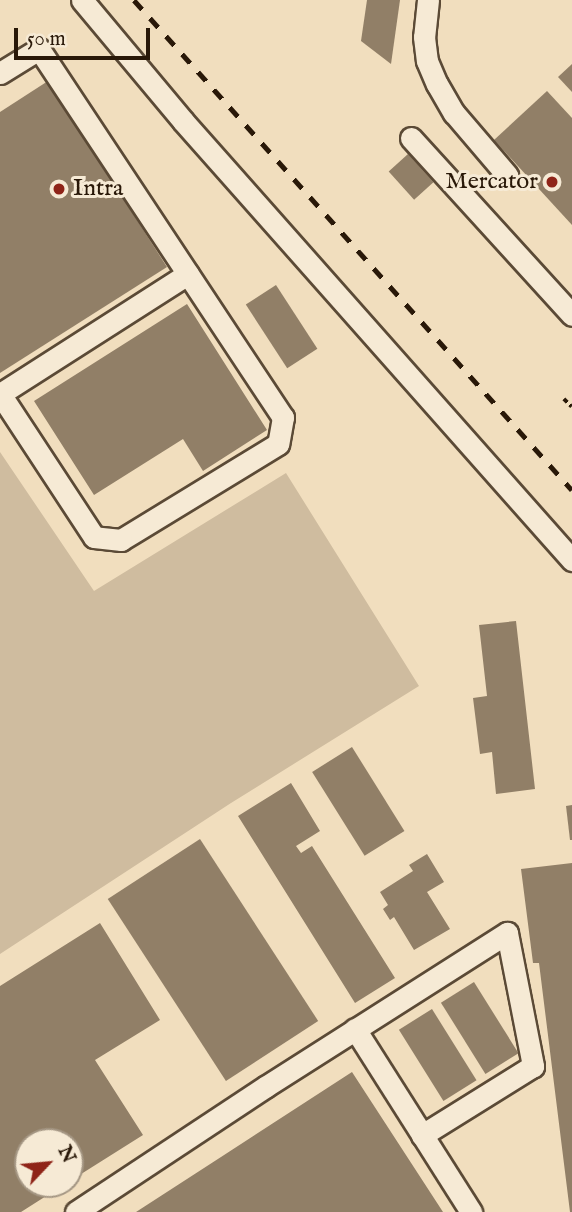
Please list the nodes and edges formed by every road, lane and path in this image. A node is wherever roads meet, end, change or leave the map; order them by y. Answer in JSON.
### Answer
{"nodes":[{"id":1,"x":82,"y":0,"type":"edge"},
{"id":2,"x":428,"y":0,"type":"edge"},
{"id":3,"x":0,"y":73,"type":"edge"},
{"id":4,"x":411,"y":138,"type":"dead end"},
{"id":5,"x":507,"y":175,"type":"dead end"},
{"id":6,"x":188,"y":274,"type":"junction"},
{"id":7,"x":572,"y":315,"type":"edge"},
{"id":8,"x":0,"y":394,"type":"edge"},
{"id":9,"x":564,"y":399,"type":"dead end"},
{"id":10,"x":572,"y":407,"type":"edge"},
{"id":11,"x":572,"y":560,"type":"edge"},
{"id":12,"x":355,"y":1030,"type":"junction"},
{"id":13,"x":422,"y":1135,"type":"junction"},
{"id":14,"x":76,"y":1212,"type":"edge"},
{"id":15,"x":471,"y":1212,"type":"edge"}],
"edges":[{"from":1,"to":11,"type":"street"},
{"from":2,"to":5,"type":"street"},
{"from":3,"to":6,"type":"street"},
{"from":4,"to":7,"type":"street"},
{"from":6,"to":8,"type":"street"},
{"from":6,"to":8,"type":"street"},
{"from":9,"to":10,"type":"path"},
{"from":12,"to":13,"type":"street"},
{"from":12,"to":13,"type":"street"},
{"from":12,"to":14,"type":"street"},
{"from":13,"to":15,"type":"street"}]}
